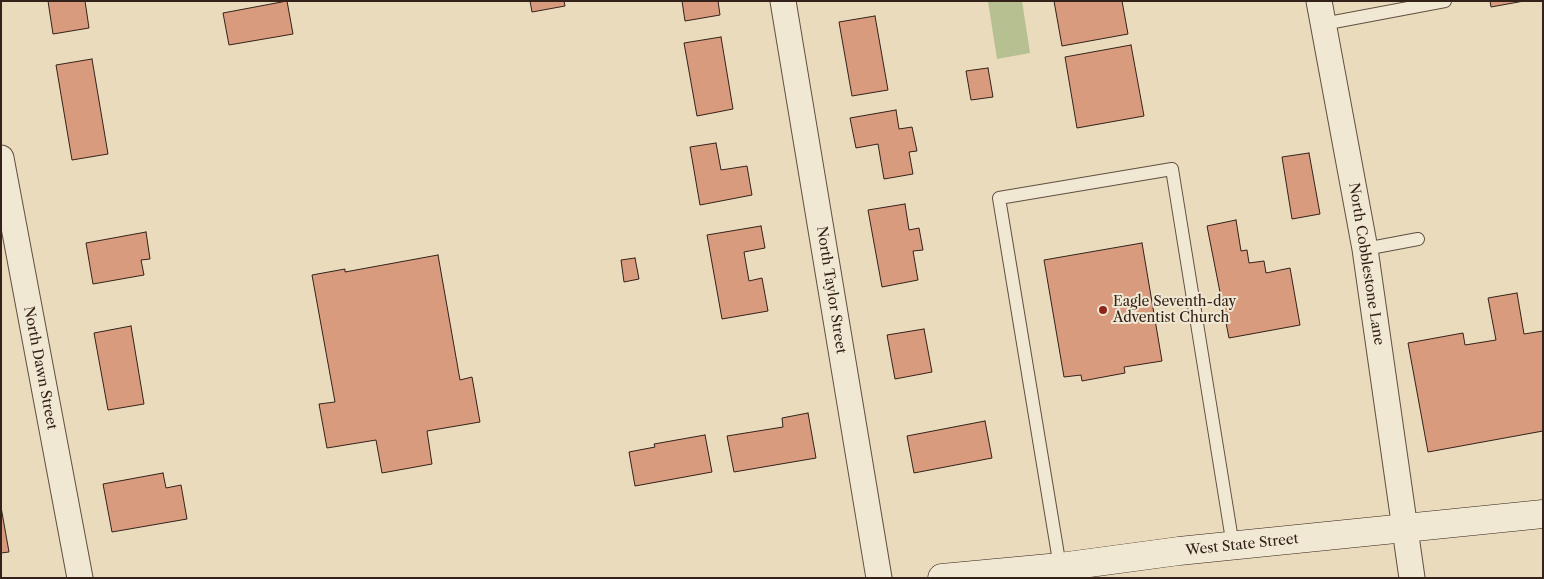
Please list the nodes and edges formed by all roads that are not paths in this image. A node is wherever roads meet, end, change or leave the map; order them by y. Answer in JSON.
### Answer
{"nodes":[{"id":1,"x":783,"y":1,"type":"edge"},
{"id":2,"x":1445,"y":1,"type":"edge"},
{"id":3,"x":1321,"y":13,"type":"edge"},
{"id":4,"x":1,"y":158,"type":"edge"},
{"id":5,"x":1418,"y":239,"type":"dead end"},
{"id":6,"x":1365,"y":249,"type":"junction"},
{"id":7,"x":1543,"y":514,"type":"edge"},
{"id":8,"x":1406,"y":528,"type":"junction"},
{"id":9,"x":1234,"y":546,"type":"junction"},
{"id":10,"x":1060,"y":567,"type":"junction"},
{"id":11,"x":80,"y":578,"type":"edge"},
{"id":12,"x":879,"y":578,"type":"edge"},
{"id":13,"x":942,"y":578,"type":"edge"},
{"id":14,"x":1412,"y":578,"type":"edge"}],
"edges":[{"from":1,"to":12,"type":"street","name":"North Taylor Street"},
{"from":2,"to":3,"type":"lane"},
{"from":3,"to":6,"type":"street","name":"North Cobblestone Lane"},
{"from":4,"to":11,"type":"street","name":"North Dawn Street"},
{"from":5,"to":6,"type":"lane"},
{"from":6,"to":8,"type":"street","name":"North Cobblestone Lane"},
{"from":7,"to":8,"type":"main road","name":"West State Street"},
{"from":8,"to":9,"type":"main road","name":"West State Street"},
{"from":8,"to":14,"type":"street","name":"North Cobblestone Lane"},
{"from":9,"to":10,"type":"main road","name":"West State Street"},
{"from":9,"to":10,"type":"lane"},
{"from":10,"to":13,"type":"main road","name":"West State Street"}]}
